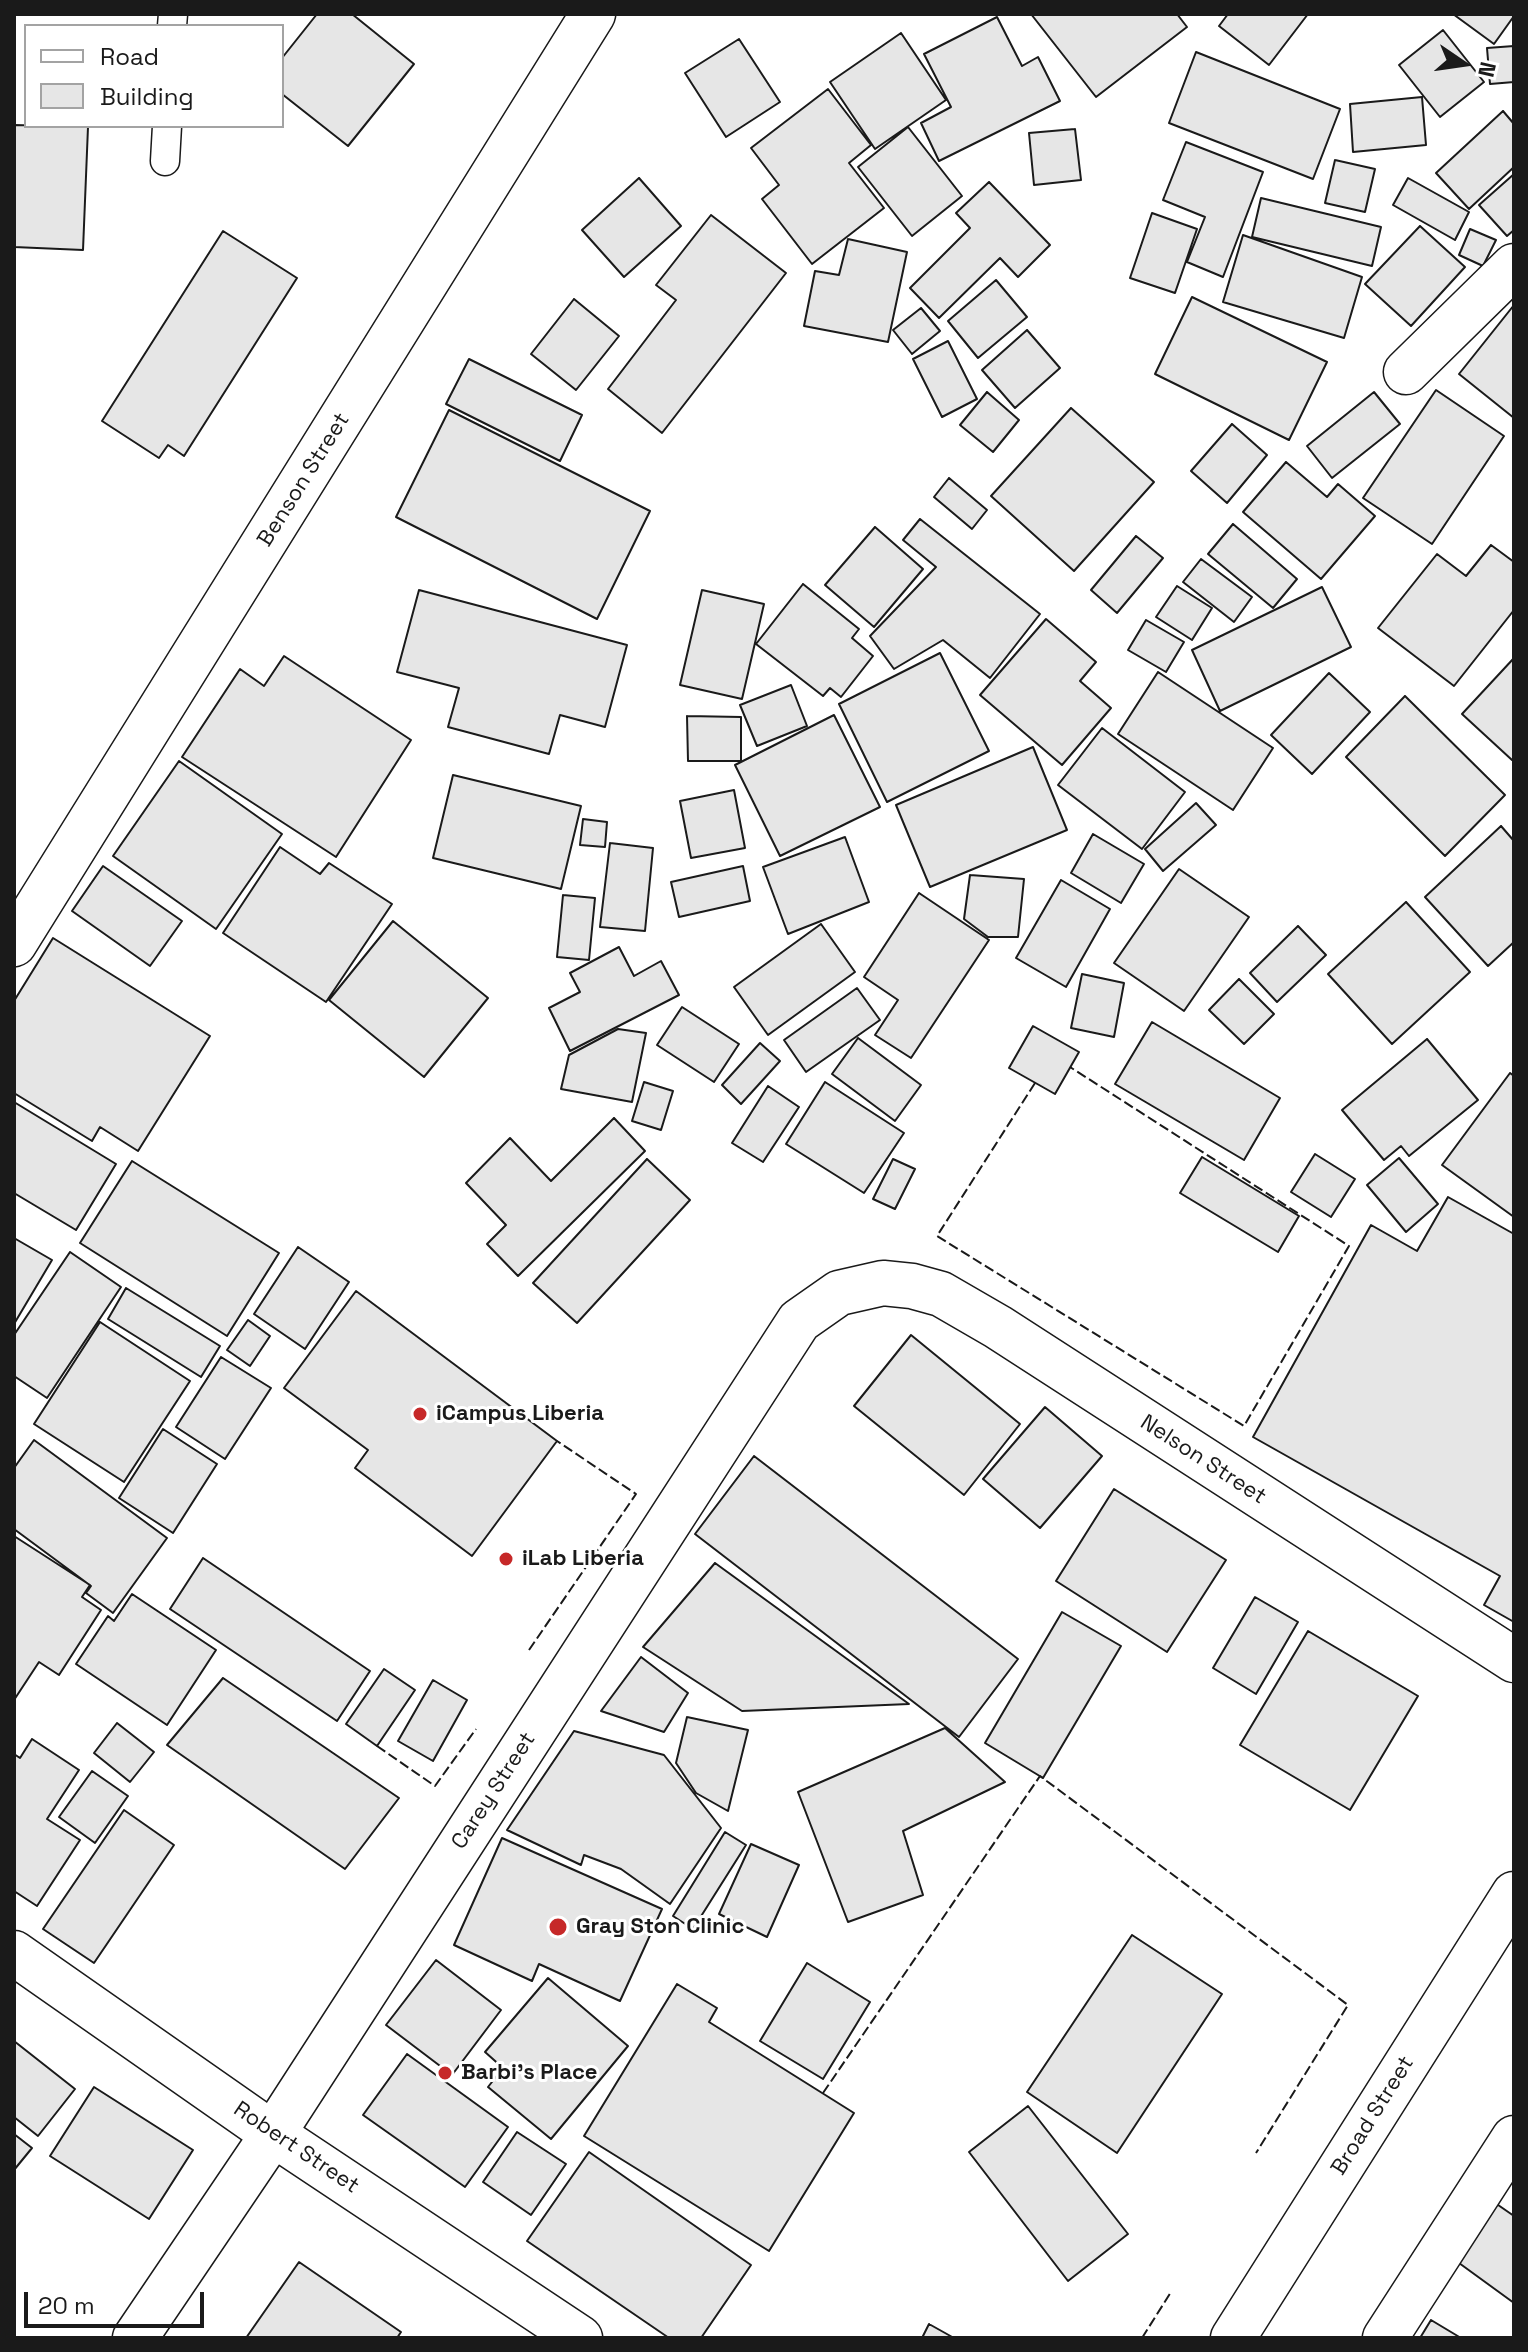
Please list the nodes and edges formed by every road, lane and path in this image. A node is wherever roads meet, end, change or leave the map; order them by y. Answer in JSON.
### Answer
{"nodes":[{"id":1,"x":593,"y":14,"type":"edge"},
{"id":2,"x":167,"y":128,"type":"edge"},
{"id":3,"x":165,"y":161,"type":"dead end"},
{"id":4,"x":1514,"y":266,"type":"edge"},
{"id":5,"x":1406,"y":372,"type":"dead end"},
{"id":6,"x":14,"y":944,"type":"edge"},
{"id":7,"x":883,"y":1283,"type":"joint"},
{"id":8,"x":1514,"y":1660,"type":"edge"},
{"id":9,"x":1514,"y":1894,"type":"edge"},
{"id":10,"x":14,"y":1953,"type":"edge"},
{"id":11,"x":273,"y":2134,"type":"junction"},
{"id":12,"x":1514,"y":2138,"type":"edge"},
{"id":13,"x":135,"y":2338,"type":"edge"},
{"id":14,"x":580,"y":2338,"type":"edge"},
{"id":15,"x":1233,"y":2338,"type":"edge"},
{"id":16,"x":1385,"y":2338,"type":"edge"}],
"edges":[{"from":1,"to":6,"type":"street","name":"Benson Street"},
{"from":2,"to":3,"type":"lane"},
{"from":4,"to":5,"type":"street"},
{"from":7,"to":8,"type":"street","name":"Nelson Street"},
{"from":7,"to":11,"type":"street","name":"Carey Street"},
{"from":9,"to":15,"type":"street","name":"Broad Street"},
{"from":10,"to":11,"type":"street","name":"Robert Street"},
{"from":11,"to":13,"type":"street","name":"Carey Street"},
{"from":11,"to":14,"type":"street","name":"Robert Street"},
{"from":12,"to":16,"type":"street"}]}
